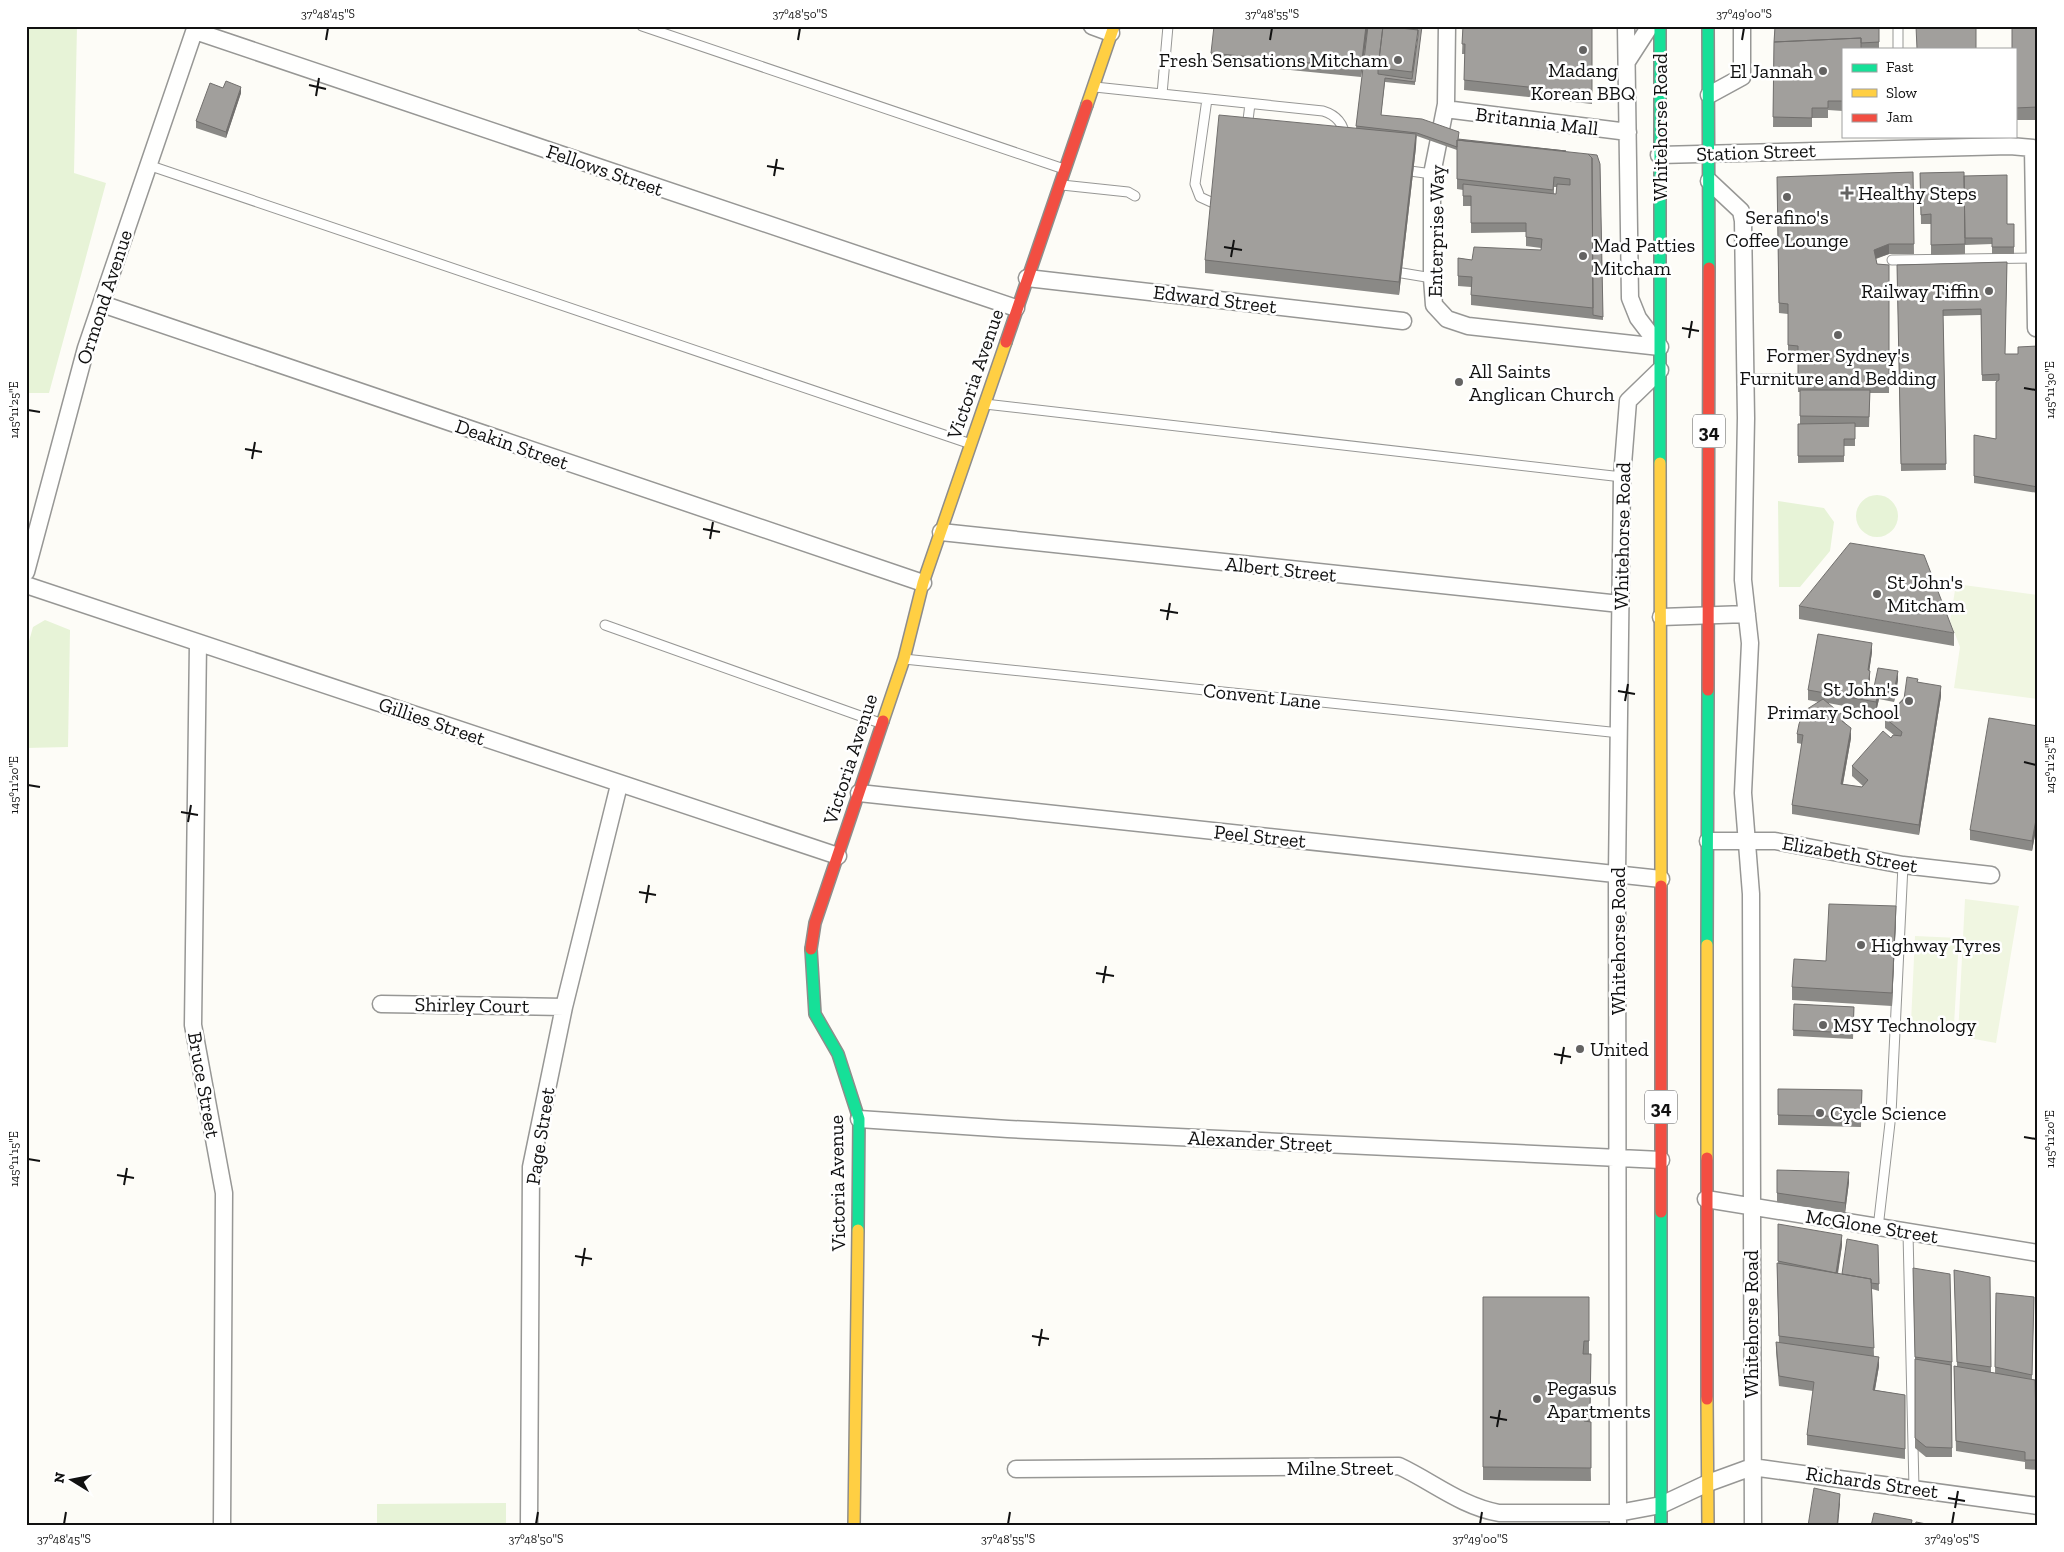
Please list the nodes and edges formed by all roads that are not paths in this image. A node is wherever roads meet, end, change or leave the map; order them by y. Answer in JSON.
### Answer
{"nodes":[{"id":1,"x":642,"y":26,"type":"edge"},
{"id":2,"x":1092,"y":26,"type":"edge"},
{"id":3,"x":1168,"y":26,"type":"edge"},
{"id":4,"x":1447,"y":26,"type":"edge"},
{"id":5,"x":1626,"y":26,"type":"edge"},
{"id":6,"x":1650,"y":26,"type":"edge"},
{"id":7,"x":1660,"y":26,"type":"edge"},
{"id":8,"x":1708,"y":26,"type":"edge"},
{"id":9,"x":1742,"y":26,"type":"edge"},
{"id":10,"x":1898,"y":26,"type":"edge"},
{"id":11,"x":195,"y":28,"type":"edge"},
{"id":12,"x":1112,"y":30,"type":"edge"},
{"id":13,"x":1898,"y":48,"type":"edge"},
{"id":14,"x":1628,"y":60,"type":"junction"},
{"id":15,"x":1094,"y":87,"type":"junction"},
{"id":16,"x":1162,"y":94,"type":"junction"},
{"id":17,"x":1708,"y":96,"type":"junction"},
{"id":18,"x":1207,"y":100,"type":"junction"},
{"id":19,"x":1250,"y":104,"type":"junction"},
{"id":20,"x":1445,"y":109,"type":"junction"},
{"id":21,"x":1246,"y":130,"type":"edge"},
{"id":22,"x":1628,"y":132,"type":"junction"},
{"id":23,"x":1345,"y":140,"type":"edge"},
{"id":24,"x":1898,"y":142,"type":"edge"},
{"id":25,"x":2036,"y":148,"type":"edge"},
{"id":26,"x":1709,"y":152,"type":"junction"},
{"id":27,"x":1659,"y":155,"type":"junction"},
{"id":28,"x":148,"y":165,"type":"junction"},
{"id":29,"x":1065,"y":169,"type":"junction"},
{"id":30,"x":1391,"y":169,"type":"edge"},
{"id":31,"x":1432,"y":174,"type":"junction"},
{"id":32,"x":1709,"y":180,"type":"junction"},
{"id":33,"x":1060,"y":185,"type":"junction"},
{"id":34,"x":1135,"y":196,"type":"dead end"},
{"id":35,"x":1211,"y":202,"type":"edge"},
{"id":36,"x":2035,"y":258,"type":"junction"},
{"id":37,"x":1892,"y":260,"type":"edge"},
{"id":38,"x":1402,"y":273,"type":"edge"},
{"id":39,"x":1027,"y":278,"type":"junction"},
{"id":40,"x":1432,"y":278,"type":"junction"},
{"id":41,"x":102,"y":304,"type":"junction"},
{"id":42,"x":1016,"y":308,"type":"junction"},
{"id":43,"x":1403,"y":321,"type":"dead end"},
{"id":44,"x":2038,"y":328,"type":"edge"},
{"id":45,"x":1660,"y":347,"type":"junction"},
{"id":46,"x":1660,"y":370,"type":"junction"},
{"id":47,"x":1746,"y":379,"type":"junction"},
{"id":48,"x":1798,"y":379,"type":"edge"},
{"id":49,"x":985,"y":404,"type":"junction"},
{"id":50,"x":971,"y":444,"type":"junction"},
{"id":51,"x":1622,"y":477,"type":"junction"},
{"id":52,"x":32,"y":523,"type":"edge"},
{"id":53,"x":941,"y":532,"type":"junction"},
{"id":54,"x":26,"y":572,"type":"edge"},
{"id":55,"x":923,"y":583,"type":"junction"},
{"id":56,"x":26,"y":585,"type":"edge"},
{"id":57,"x":1620,"y":604,"type":"junction"},
{"id":58,"x":1747,"y":614,"type":"junction"},
{"id":59,"x":1710,"y":616,"type":"junction"},
{"id":60,"x":1662,"y":617,"type":"junction"},
{"id":61,"x":605,"y":625,"type":"dead end"},
{"id":62,"x":198,"y":642,"type":"junction"},
{"id":63,"x":904,"y":658,"type":"junction"},
{"id":64,"x":882,"y":724,"type":"junction"},
{"id":65,"x":1620,"y":733,"type":"junction"},
{"id":66,"x":619,"y":785,"type":"junction"},
{"id":67,"x":859,"y":793,"type":"junction"},
{"id":68,"x":1708,"y":841,"type":"junction"},
{"id":69,"x":1747,"y":841,"type":"junction"},
{"id":70,"x":838,"y":856,"type":"junction"},
{"id":71,"x":1903,"y":865,"type":"junction"},
{"id":72,"x":1617,"y":874,"type":"junction"},
{"id":73,"x":1991,"y":875,"type":"dead end"},
{"id":74,"x":1661,"y":879,"type":"junction"},
{"id":75,"x":381,"y":1004,"type":"dead end"},
{"id":76,"x":564,"y":1007,"type":"junction"},
{"id":77,"x":859,"y":1118,"type":"junction"},
{"id":78,"x":1618,"y":1158,"type":"junction"},
{"id":79,"x":1660,"y":1160,"type":"junction"},
{"id":80,"x":1706,"y":1199,"type":"junction"},
{"id":81,"x":1751,"y":1208,"type":"junction"},
{"id":82,"x":1878,"y":1228,"type":"junction"},
{"id":83,"x":1908,"y":1233,"type":"junction"},
{"id":84,"x":2038,"y":1253,"type":"edge"},
{"id":85,"x":1752,"y":1467,"type":"junction"},
{"id":86,"x":1016,"y":1470,"type":"dead end"},
{"id":87,"x":1708,"y":1483,"type":"junction"},
{"id":88,"x":1914,"y":1488,"type":"junction"},
{"id":89,"x":1661,"y":1504,"type":"junction"},
{"id":90,"x":2038,"y":1506,"type":"edge"},
{"id":91,"x":1618,"y":1519,"type":"edge"},
{"id":92,"x":222,"y":1526,"type":"edge"},
{"id":93,"x":529,"y":1526,"type":"edge"},
{"id":94,"x":854,"y":1526,"type":"edge"},
{"id":95,"x":1661,"y":1526,"type":"edge"},
{"id":96,"x":1708,"y":1526,"type":"edge"},
{"id":97,"x":1753,"y":1526,"type":"edge"}],
"edges":[{"from":1,"to":29,"type":"lane"},
{"from":2,"to":12,"type":"street"},
{"from":3,"to":16,"type":"lane"},
{"from":4,"to":20,"type":"street","name":"Enterprise Way"},
{"from":5,"to":14,"type":"street","name":"Whitehorse Road"},
{"from":6,"to":14,"type":"street","name":"Whitehorse Road"},
{"from":7,"to":27,"type":"main road","name":"Whitehorse Road","number":"34"},
{"from":8,"to":17,"type":"main road","number":"34"},
{"from":9,"to":17,"type":"street"},
{"from":10,"to":13,"type":"lane"},
{"from":11,"to":28,"type":"street","name":"Ormond Avenue"},
{"from":11,"to":42,"type":"street","name":"Fellows Street"},
{"from":12,"to":15,"type":"main road","name":"Victoria Avenue"},
{"from":14,"to":22,"type":"street","name":"Whitehorse Road"},
{"from":15,"to":16,"type":"lane"},
{"from":15,"to":29,"type":"main road","name":"Victoria Avenue"},
{"from":16,"to":18,"type":"lane"},
{"from":17,"to":26,"type":"main road","number":"34"},
{"from":18,"to":19,"type":"lane"},
{"from":18,"to":35,"type":"lane"},
{"from":19,"to":21,"type":"lane"},
{"from":19,"to":23,"type":"lane"},
{"from":20,"to":22,"type":"street","name":"Britannia Mall"},
{"from":20,"to":31,"type":"street","name":"Enterprise Way"},
{"from":22,"to":45,"type":"street","name":"Whitehorse Road"},
{"from":24,"to":25,"type":"street","name":"Station Street"},
{"from":24,"to":26,"type":"street","name":"Station Street"},
{"from":25,"to":36,"type":"street"},
{"from":26,"to":27,"type":"street","name":"Station Street"},
{"from":26,"to":32,"type":"main road","number":"34"},
{"from":27,"to":45,"type":"main road","name":"Whitehorse Road","number":"34"},
{"from":28,"to":41,"type":"street","name":"Ormond Avenue"},
{"from":28,"to":50,"type":"lane"},
{"from":29,"to":33,"type":"main road","name":"Victoria Avenue"},
{"from":30,"to":31,"type":"lane"},
{"from":31,"to":40,"type":"street","name":"Enterprise Way"},
{"from":32,"to":47,"type":"street","name":"Whitehorse Road"},
{"from":32,"to":59,"type":"main road","number":"34"},
{"from":33,"to":34,"type":"lane"},
{"from":33,"to":39,"type":"main road","name":"Victoria Avenue"},
{"from":36,"to":37,"type":"lane"},
{"from":36,"to":44,"type":"street"},
{"from":38,"to":40,"type":"lane"},
{"from":39,"to":42,"type":"main road","name":"Victoria Avenue"},
{"from":39,"to":43,"type":"street","name":"Edward Street"},
{"from":40,"to":45,"type":"street","name":"Enterprise Way"},
{"from":41,"to":52,"type":"street","name":"Ormond Avenue"},
{"from":41,"to":55,"type":"street","name":"Deakin Street"},
{"from":42,"to":49,"type":"main road","name":"Victoria Avenue"},
{"from":45,"to":46,"type":"main road","name":"Whitehorse Road","number":"34"},
{"from":46,"to":51,"type":"street","name":"Whitehorse Road"},
{"from":46,"to":60,"type":"main road","name":"Whitehorse Road","number":"34"},
{"from":47,"to":48,"type":"lane"},
{"from":47,"to":58,"type":"street","name":"Whitehorse Road"},
{"from":49,"to":50,"type":"main road","name":"Victoria Avenue"},
{"from":49,"to":51,"type":"lane"},
{"from":50,"to":53,"type":"main road","name":"Victoria Avenue"},
{"from":51,"to":57,"type":"street","name":"Whitehorse Road"},
{"from":52,"to":54,"type":"street","name":"Ormond Avenue"},
{"from":53,"to":55,"type":"main road","name":"Victoria Avenue"},
{"from":53,"to":57,"type":"street","name":"Albert Street"},
{"from":55,"to":63,"type":"main road","name":"Victoria Avenue"},
{"from":56,"to":62,"type":"street","name":"Gillies Street"},
{"from":57,"to":65,"type":"street","name":"Whitehorse Road"},
{"from":58,"to":59,"type":"street","name":"Whitehorse Road"},
{"from":58,"to":69,"type":"street","name":"Whitehorse Road"},
{"from":59,"to":60,"type":"street","name":"Whitehorse Road"},
{"from":59,"to":68,"type":"main road","number":"34"},
{"from":60,"to":74,"type":"main road","name":"Whitehorse Road","number":"34"},
{"from":61,"to":64,"type":"lane"},
{"from":62,"to":66,"type":"street","name":"Gillies Street"},
{"from":62,"to":92,"type":"street","name":"Bruce Street"},
{"from":63,"to":64,"type":"main road","name":"Victoria Avenue"},
{"from":63,"to":65,"type":"lane","name":"Convent Lane"},
{"from":64,"to":67,"type":"main road","name":"Victoria Avenue"},
{"from":65,"to":72,"type":"street","name":"Whitehorse Road"},
{"from":66,"to":70,"type":"street","name":"Gillies Street"},
{"from":66,"to":76,"type":"street","name":"Page Street"},
{"from":67,"to":70,"type":"main road","name":"Victoria Avenue"},
{"from":67,"to":72,"type":"street","name":"Peel Street"},
{"from":68,"to":69,"type":"street","name":"Elizabeth Street"},
{"from":68,"to":80,"type":"main road","number":"34"},
{"from":69,"to":71,"type":"street","name":"Elizabeth Street"},
{"from":69,"to":81,"type":"street","name":"Whitehorse Road"},
{"from":70,"to":77,"type":"main road","name":"Victoria Avenue"},
{"from":71,"to":73,"type":"street","name":"Elizabeth Street"},
{"from":71,"to":82,"type":"lane"},
{"from":72,"to":74,"type":"street","name":"Peel Street"},
{"from":72,"to":78,"type":"street","name":"Whitehorse Road"},
{"from":74,"to":79,"type":"main road","name":"Whitehorse Road","number":"34"},
{"from":75,"to":76,"type":"street","name":"Shirley Court"},
{"from":76,"to":93,"type":"street","name":"Page Street"},
{"from":77,"to":78,"type":"street","name":"Alexander Street"},
{"from":77,"to":94,"type":"main road","name":"Victoria Avenue"},
{"from":78,"to":79,"type":"street","name":"Alexander Street"},
{"from":78,"to":91,"type":"street","name":"Whitehorse Road"},
{"from":79,"to":89,"type":"main road","name":"Whitehorse Road","number":"34"},
{"from":80,"to":81,"type":"street","name":"McGlone Street"},
{"from":80,"to":87,"type":"main road","number":"34"},
{"from":81,"to":82,"type":"street","name":"McGlone Street"},
{"from":81,"to":85,"type":"street","name":"Whitehorse Road"},
{"from":82,"to":83,"type":"street","name":"McGlone Street"},
{"from":83,"to":84,"type":"street","name":"McGlone Street"},
{"from":83,"to":88,"type":"lane"},
{"from":85,"to":87,"type":"street","name":"Richards Street"},
{"from":85,"to":88,"type":"street","name":"Richards Street"},
{"from":85,"to":97,"type":"street","name":"Whitehorse Road"},
{"from":86,"to":91,"type":"street","name":"Milne Street"},
{"from":87,"to":89,"type":"street","name":"Milne Street"},
{"from":87,"to":96,"type":"main road","number":"34"},
{"from":88,"to":90,"type":"street","name":"Richards Street"},
{"from":89,"to":91,"type":"street","name":"Milne Street"},
{"from":89,"to":95,"type":"main road","name":"Whitehorse Road","number":"34"}]}
